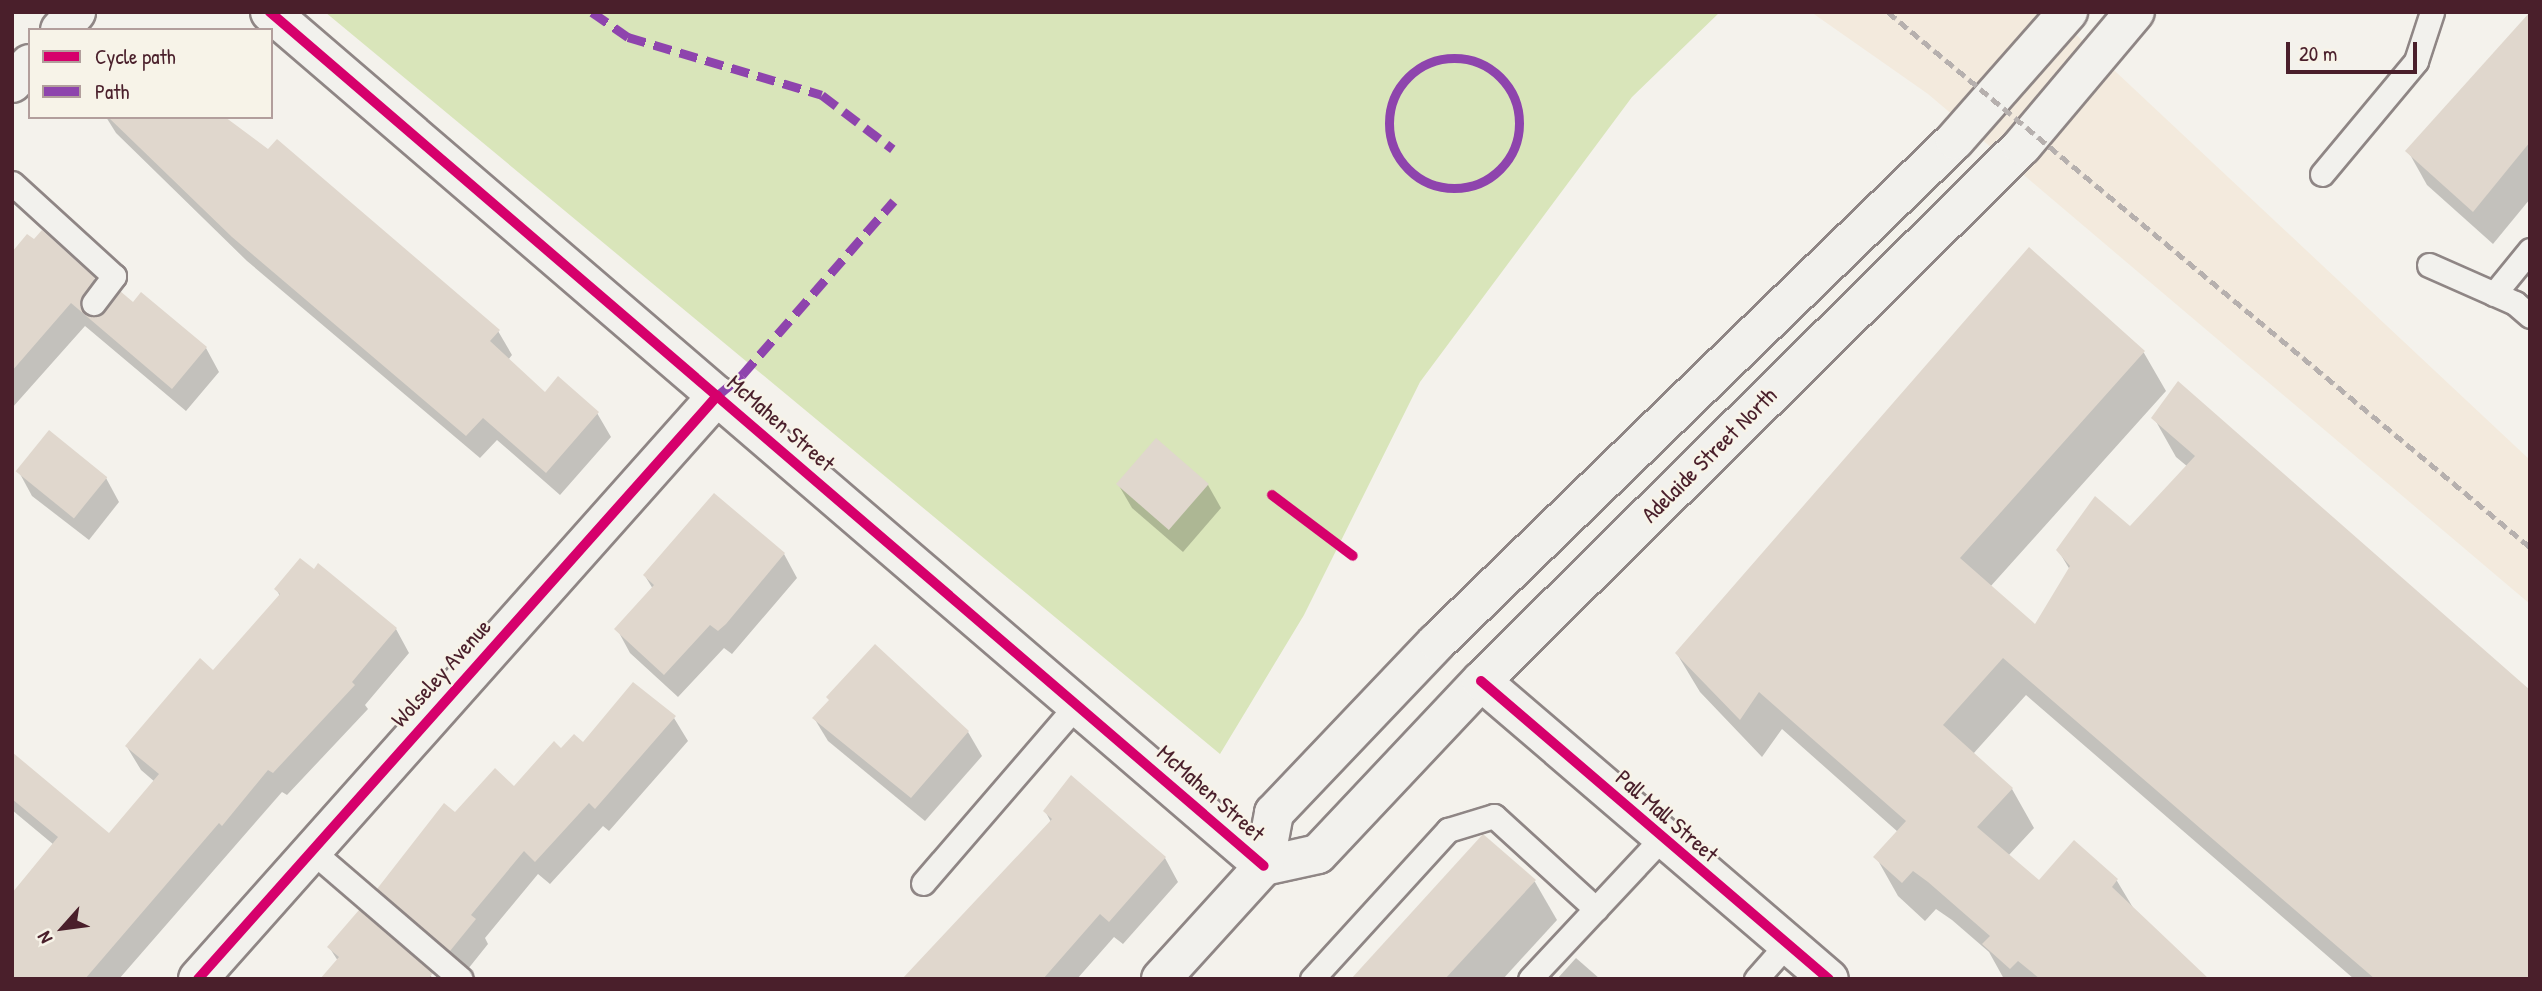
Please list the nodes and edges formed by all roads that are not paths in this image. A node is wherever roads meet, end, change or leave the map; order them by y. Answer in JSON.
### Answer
{"nodes":[{"id":1,"x":76,"y":12,"type":"edge"},
{"id":2,"x":270,"y":12,"type":"edge"},
{"id":3,"x":2068,"y":12,"type":"edge"},
{"id":4,"x":2135,"y":12,"type":"edge"},
{"id":5,"x":2432,"y":12,"type":"edge"},
{"id":6,"x":62,"y":28,"type":"edge"},
{"id":7,"x":28,"y":66,"type":"edge"},
{"id":8,"x":12,"y":83,"type":"edge"},
{"id":9,"x":2322,"y":174,"type":"dead end"},
{"id":10,"x":12,"y":183,"type":"edge"},
{"id":11,"x":2530,"y":250,"type":"edge"},
{"id":12,"x":2429,"y":265,"type":"dead end"},
{"id":13,"x":2494,"y":294,"type":"junction"},
{"id":14,"x":94,"y":303,"type":"dead end"},
{"id":15,"x":2530,"y":316,"type":"edge"},
{"id":16,"x":717,"y":396,"type":"junction"},
{"id":17,"x":1480,"y":681,"type":"junction"},
{"id":18,"x":1076,"y":706,"type":"junction"},
{"id":19,"x":1661,"y":839,"type":"junction"},
{"id":20,"x":312,"y":851,"type":"junction"},
{"id":21,"x":1264,"y":866,"type":"junction"},
{"id":22,"x":923,"y":883,"type":"dead end"},
{"id":23,"x":1596,"y":909,"type":"junction"},
{"id":24,"x":1787,"y":944,"type":"junction"},
{"id":25,"x":1173,"y":974,"type":"edge"},
{"id":26,"x":198,"y":979,"type":"edge"},
{"id":27,"x":461,"y":979,"type":"edge"},
{"id":28,"x":1312,"y":979,"type":"edge"},
{"id":29,"x":1530,"y":979,"type":"edge"},
{"id":30,"x":1756,"y":979,"type":"edge"},
{"id":31,"x":1829,"y":979,"type":"edge"}],
"edges":[{"from":1,"to":6,"type":"street"},
{"from":2,"to":16,"type":"street","name":"McMahen Street"},
{"from":3,"to":21,"type":"street"},
{"from":4,"to":17,"type":"street","name":"Adelaide Street North"},
{"from":5,"to":9,"type":"lane"},
{"from":7,"to":8,"type":"street"},
{"from":10,"to":14,"type":"lane"},
{"from":11,"to":13,"type":"lane"},
{"from":12,"to":13,"type":"lane"},
{"from":13,"to":15,"type":"lane"},
{"from":16,"to":18,"type":"street","name":"McMahen Street"},
{"from":16,"to":20,"type":"street","name":"Wolseley Avenue"},
{"from":17,"to":19,"type":"street","name":"Pall Mall Street"},
{"from":17,"to":21,"type":"street","name":"Adelaide Street North"},
{"from":18,"to":21,"type":"street","name":"McMahen Street"},
{"from":18,"to":22,"type":"lane"},
{"from":19,"to":23,"type":"lane"},
{"from":19,"to":24,"type":"street","name":"Pall Mall Street"},
{"from":20,"to":26,"type":"street","name":"Wolseley Avenue"},
{"from":20,"to":27,"type":"lane"},
{"from":21,"to":25,"type":"street"},
{"from":23,"to":28,"type":"lane"},
{"from":23,"to":29,"type":"lane"},
{"from":24,"to":30,"type":"lane"},
{"from":24,"to":31,"type":"street","name":"Pall Mall Street"}]}
